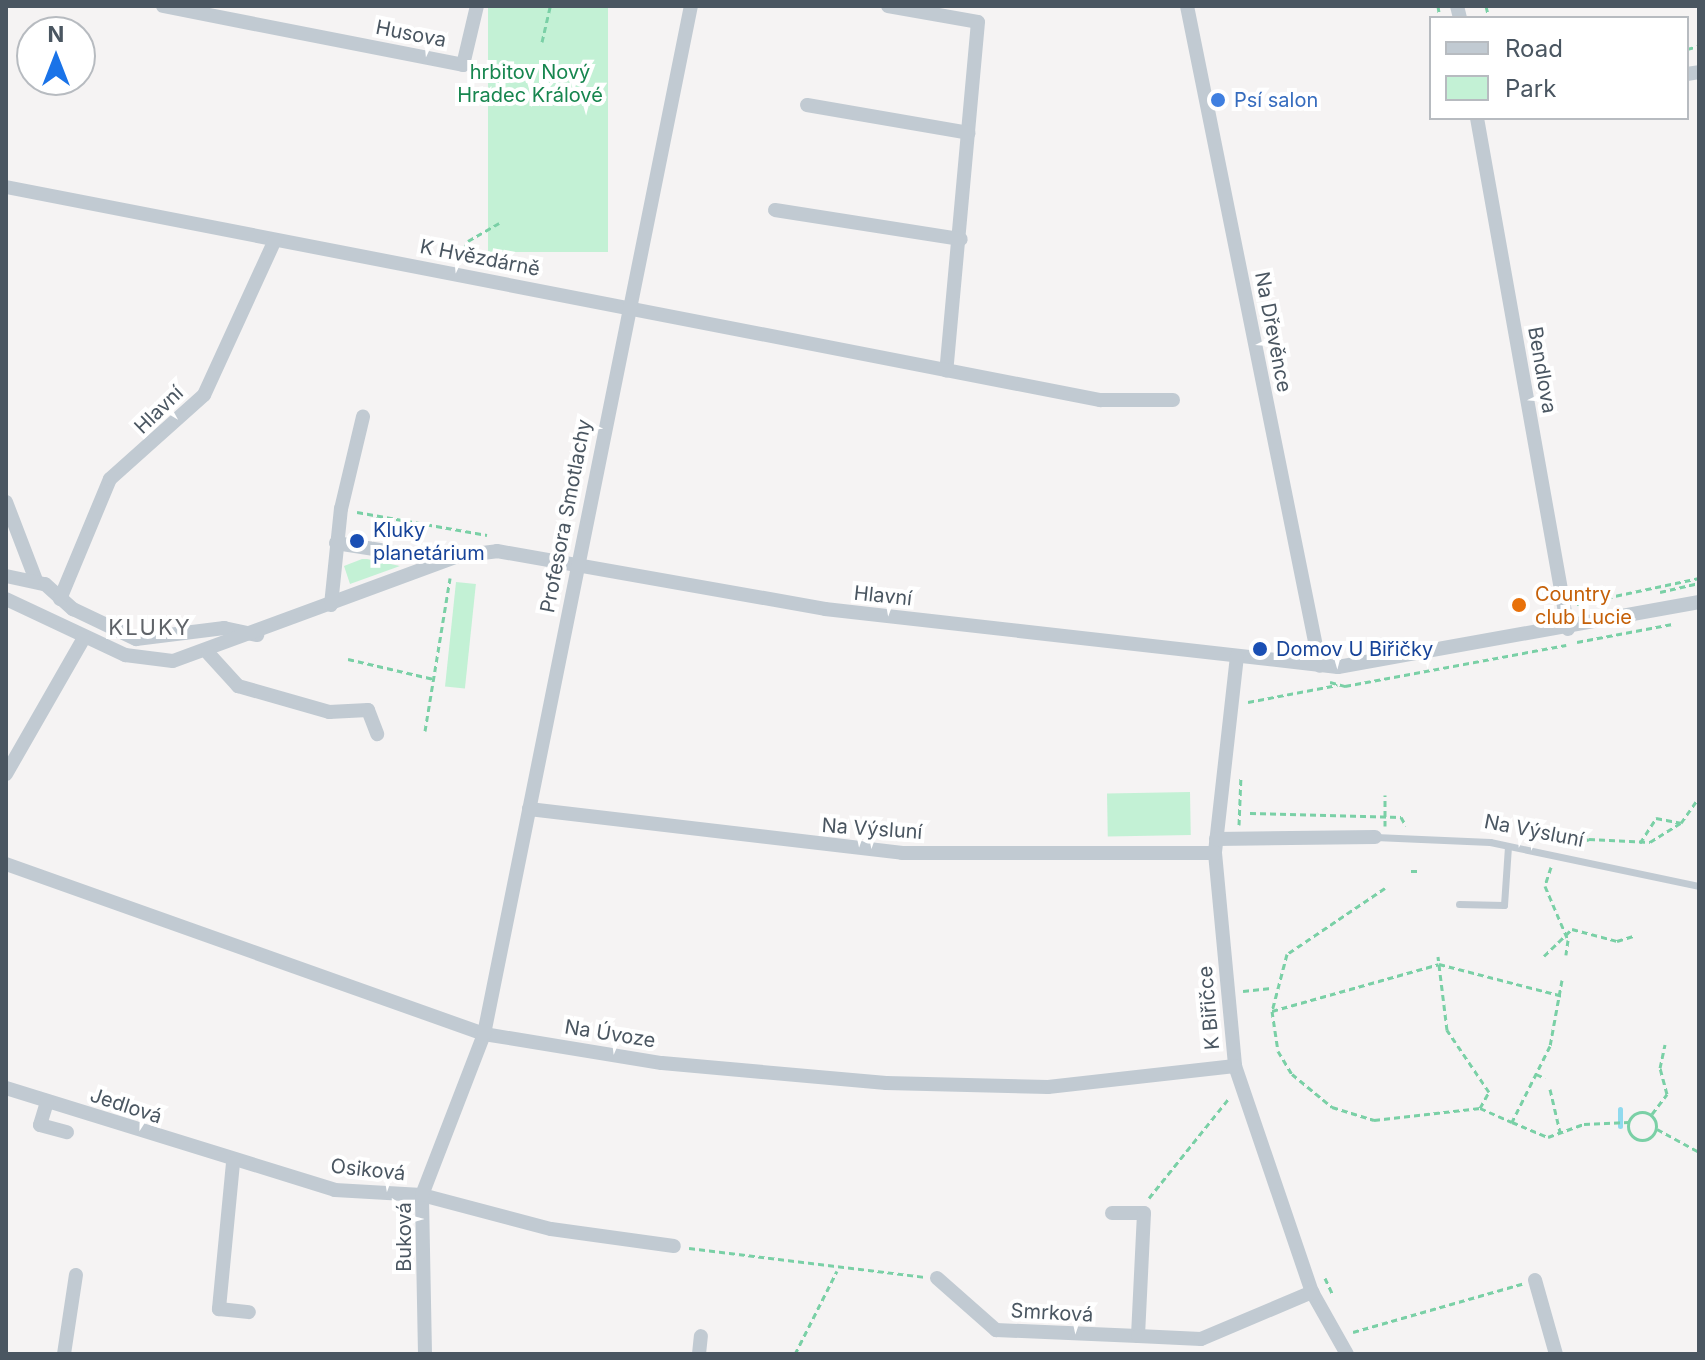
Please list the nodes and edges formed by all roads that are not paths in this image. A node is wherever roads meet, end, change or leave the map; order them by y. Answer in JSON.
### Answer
{"nodes":[{"id":1,"x":163,"y":6,"type":"edge"},
{"id":2,"x":477,"y":6,"type":"edge"},
{"id":3,"x":691,"y":6,"type":"edge"},
{"id":4,"x":888,"y":6,"type":"edge"},
{"id":5,"x":1187,"y":6,"type":"edge"},
{"id":6,"x":247,"y":14,"type":"edge"},
{"id":7,"x":807,"y":105,"type":"dead end"},
{"id":8,"x":1477,"y":120,"type":"edge"},
{"id":9,"x":969,"y":133,"type":"junction"},
{"id":10,"x":6,"y":187,"type":"edge"},
{"id":11,"x":775,"y":210,"type":"dead end"},
{"id":12,"x":961,"y":239,"type":"junction"},
{"id":13,"x":275,"y":240,"type":"junction"},
{"id":14,"x":629,"y":307,"type":"junction"},
{"id":15,"x":946,"y":371,"type":"junction"},
{"id":16,"x":1173,"y":400,"type":"dead end"},
{"id":17,"x":363,"y":417,"type":"dead end"},
{"id":18,"x":6,"y":502,"type":"edge"},
{"id":19,"x":336,"y":543,"type":"junction"},
{"id":20,"x":445,"y":560,"type":"junction"},
{"id":21,"x":577,"y":566,"type":"junction"},
{"id":22,"x":6,"y":576,"type":"edge"},
{"id":23,"x":36,"y":580,"type":"junction"},
{"id":24,"x":6,"y":599,"type":"edge"},
{"id":25,"x":60,"y":599,"type":"junction"},
{"id":26,"x":1699,"y":602,"type":"edge"},
{"id":27,"x":331,"y":605,"type":"junction"},
{"id":28,"x":1568,"y":629,"type":"junction"},
{"id":29,"x":257,"y":635,"type":"junction"},
{"id":30,"x":84,"y":638,"type":"junction"},
{"id":31,"x":208,"y":653,"type":"junction"},
{"id":32,"x":1237,"y":656,"type":"junction"},
{"id":33,"x":1320,"y":666,"type":"junction"},
{"id":34,"x":377,"y":734,"type":"dead end"},
{"id":35,"x":6,"y":774,"type":"edge"},
{"id":36,"x":529,"y":809,"type":"junction"},
{"id":37,"x":1380,"y":837,"type":"joint"},
{"id":38,"x":1215,"y":846,"type":"junction"},
{"id":39,"x":1508,"y":847,"type":"junction"},
{"id":40,"x":6,"y":864,"type":"edge"},
{"id":41,"x":1699,"y":886,"type":"edge"},
{"id":42,"x":1459,"y":904,"type":"dead end"},
{"id":43,"x":484,"y":1034,"type":"junction"},
{"id":44,"x":1235,"y":1066,"type":"junction"},
{"id":45,"x":6,"y":1088,"type":"edge"},
{"id":46,"x":47,"y":1102,"type":"junction"},
{"id":47,"x":67,"y":1132,"type":"dead end"},
{"id":48,"x":233,"y":1163,"type":"junction"},
{"id":49,"x":422,"y":1195,"type":"junction"},
{"id":50,"x":1112,"y":1213,"type":"dead end"},
{"id":51,"x":674,"y":1246,"type":"road end"},
{"id":52,"x":76,"y":1275,"type":"dead end"},
{"id":53,"x":937,"y":1278,"type":"road end"},
{"id":54,"x":1535,"y":1280,"type":"road end"},
{"id":55,"x":1312,"y":1292,"type":"junction"},
{"id":56,"x":249,"y":1312,"type":"dead end"},
{"id":57,"x":701,"y":1336,"type":"dead end"},
{"id":58,"x":1138,"y":1336,"type":"junction"},
{"id":59,"x":64,"y":1354,"type":"edge"},
{"id":60,"x":425,"y":1354,"type":"edge"},
{"id":61,"x":699,"y":1354,"type":"edge"},
{"id":62,"x":1347,"y":1354,"type":"edge"},
{"id":63,"x":1556,"y":1354,"type":"edge"}],
"edges":[{"from":1,"to":6,"type":"street","name":"Husova"},
{"from":2,"to":6,"type":"street","name":"Husova"},
{"from":3,"to":14,"type":"street","name":"Profesora Smotlachy"},
{"from":4,"to":9,"type":"street"},
{"from":5,"to":33,"type":"street","name":"Na Dřevěnce"},
{"from":7,"to":9,"type":"street"},
{"from":8,"to":28,"type":"street","name":"Bendlova"},
{"from":9,"to":12,"type":"street"},
{"from":10,"to":13,"type":"street","name":"K Hvězdárně"},
{"from":11,"to":12,"type":"street"},
{"from":12,"to":15,"type":"street"},
{"from":13,"to":14,"type":"street","name":"K Hvězdárně"},
{"from":13,"to":25,"type":"street","name":"Hlavní"},
{"from":14,"to":15,"type":"street","name":"K Hvězdárně"},
{"from":14,"to":21,"type":"street","name":"Profesora Smotlachy"},
{"from":15,"to":16,"type":"street","name":"K Hvězdárně"},
{"from":17,"to":19,"type":"street"},
{"from":18,"to":23,"type":"street"},
{"from":19,"to":20,"type":"street","name":"Hlavní"},
{"from":19,"to":27,"type":"street"},
{"from":20,"to":21,"type":"street","name":"Hlavní"},
{"from":20,"to":27,"type":"street","name":"Hlavní"},
{"from":21,"to":32,"type":"street","name":"Hlavní"},
{"from":21,"to":36,"type":"street","name":"Profesora Smotlachy"},
{"from":22,"to":23,"type":"street"},
{"from":23,"to":25,"type":"street"},
{"from":24,"to":30,"type":"street","name":"Hlavní"},
{"from":25,"to":29,"type":"street"},
{"from":26,"to":28,"type":"street","name":"Hlavní"},
{"from":27,"to":29,"type":"street","name":"Hlavní"},
{"from":28,"to":33,"type":"street","name":"Hlavní"},
{"from":29,"to":31,"type":"street","name":"Hlavní"},
{"from":30,"to":31,"type":"street","name":"Hlavní"},
{"from":30,"to":35,"type":"street"},
{"from":31,"to":34,"type":"street"},
{"from":32,"to":33,"type":"street","name":"Hlavní"},
{"from":32,"to":38,"type":"street","name":"K Biřičce"},
{"from":36,"to":38,"type":"street","name":"Na Výsluní"},
{"from":36,"to":43,"type":"street","name":"Profesora Smotlachy"},
{"from":37,"to":38,"type":"street","name":"Na Výsluní"},
{"from":37,"to":39,"type":"lane","name":"Na Výsluní"},
{"from":38,"to":44,"type":"street","name":"K Biřičce"},
{"from":39,"to":41,"type":"lane","name":"Na Výsluní"},
{"from":39,"to":42,"type":"lane"},
{"from":40,"to":43,"type":"street","name":"Na Úvoze"},
{"from":43,"to":44,"type":"street","name":"Na Úvoze"},
{"from":43,"to":49,"type":"street","name":"Buková"},
{"from":44,"to":55,"type":"street","name":"K Biřičce"},
{"from":45,"to":46,"type":"street","name":"Jedlová"},
{"from":46,"to":47,"type":"street"},
{"from":46,"to":48,"type":"street","name":"Jedlová"},
{"from":48,"to":49,"type":"street","name":"Osiková"},
{"from":48,"to":56,"type":"street"},
{"from":49,"to":51,"type":"street","name":"Osiková"},
{"from":49,"to":60,"type":"street","name":"Buková"},
{"from":50,"to":58,"type":"street"},
{"from":52,"to":59,"type":"street"},
{"from":53,"to":58,"type":"street","name":"Smrková"},
{"from":54,"to":63,"type":"street"},
{"from":55,"to":58,"type":"street","name":"Smrková"},
{"from":55,"to":62,"type":"street","name":"K Biřičce"},
{"from":57,"to":61,"type":"street"}]}
